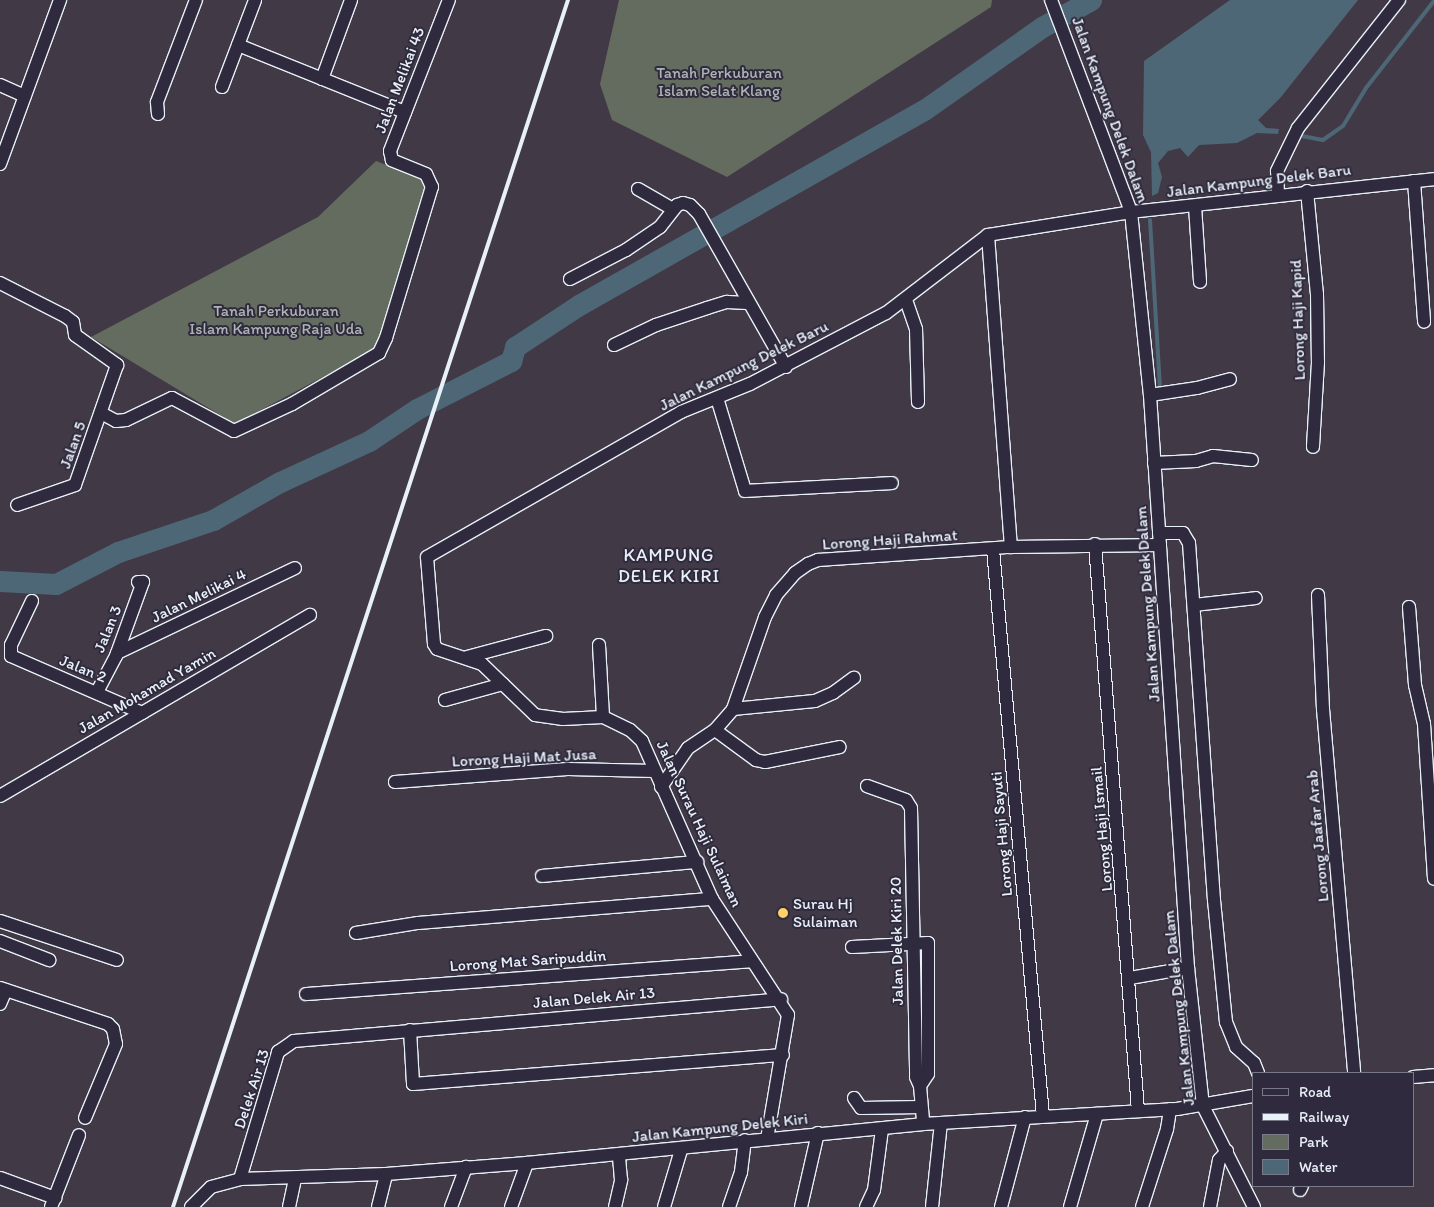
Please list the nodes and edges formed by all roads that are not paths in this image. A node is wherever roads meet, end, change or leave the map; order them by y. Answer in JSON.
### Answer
{"nodes":[{"id":1,"x":60,"y":0,"type":"edge"},
{"id":2,"x":196,"y":0,"type":"edge"},
{"id":3,"x":256,"y":0,"type":"edge"},
{"id":4,"x":352,"y":0,"type":"edge"},
{"id":5,"x":448,"y":0,"type":"edge"},
{"id":6,"x":1051,"y":0,"type":"edge"},
{"id":7,"x":1399,"y":0,"type":"edge"},
{"id":8,"x":238,"y":45,"type":"junction"},
{"id":9,"x":322,"y":79,"type":"junction"},
{"id":10,"x":0,"y":85,"type":"edge"},
{"id":11,"x":222,"y":87,"type":"dead end"},
{"id":12,"x":25,"y":96,"type":"junction"},
{"id":13,"x":405,"y":112,"type":"junction"},
{"id":14,"x":158,"y":114,"type":"dead end"},
{"id":15,"x":0,"y":164,"type":"edge"},
{"id":16,"x":1434,"y":179,"type":"edge"},
{"id":17,"x":1414,"y":181,"type":"junction"},
{"id":18,"x":638,"y":188,"type":"dead end"},
{"id":19,"x":1307,"y":192,"type":"junction"},
{"id":20,"x":1278,"y":195,"type":"junction"},
{"id":21,"x":1195,"y":206,"type":"junction"},
{"id":22,"x":672,"y":209,"type":"junction"},
{"id":23,"x":1131,"y":212,"type":"junction"},
{"id":24,"x":988,"y":235,"type":"junction"},
{"id":25,"x":570,"y":279,"type":"dead end"},
{"id":26,"x":1200,"y":282,"type":"dead end"},
{"id":27,"x":0,"y":283,"type":"edge"},
{"id":28,"x":906,"y":300,"type":"junction"},
{"id":29,"x":747,"y":303,"type":"junction"},
{"id":30,"x":1424,"y":322,"type":"dead end"},
{"id":31,"x":614,"y":344,"type":"dead end"},
{"id":32,"x":786,"y":367,"type":"junction"},
{"id":33,"x":1230,"y":379,"type":"dead end"},
{"id":34,"x":1156,"y":395,"type":"junction"},
{"id":35,"x":717,"y":398,"type":"junction"},
{"id":36,"x":918,"y":402,"type":"dead end"},
{"id":37,"x":101,"y":414,"type":"junction"},
{"id":38,"x":1313,"y":447,"type":"dead end"},
{"id":39,"x":1252,"y":460,"type":"dead end"},
{"id":40,"x":1154,"y":463,"type":"junction"},
{"id":41,"x":892,"y":483,"type":"dead end"},
{"id":42,"x":17,"y":505,"type":"dead end"},
{"id":43,"x":1164,"y":536,"type":"junction"},
{"id":44,"x":1094,"y":544,"type":"junction"},
{"id":45,"x":1011,"y":547,"type":"junction"},
{"id":46,"x":993,"y":549,"type":"junction"},
{"id":47,"x":427,"y":557,"type":"joint"},
{"id":48,"x":295,"y":568,"type":"dead end"},
{"id":49,"x":138,"y":582,"type":"dead end"},
{"id":50,"x":1318,"y":595,"type":"dead end"},
{"id":51,"x":1256,"y":598,"type":"dead end"},
{"id":52,"x":32,"y":601,"type":"dead end"},
{"id":53,"x":1194,"y":605,"type":"junction"},
{"id":54,"x":1409,"y":607,"type":"dead end"},
{"id":55,"x":310,"y":615,"type":"dead end"},
{"id":56,"x":546,"y":636,"type":"dead end"},
{"id":57,"x":599,"y":645,"type":"dead end"},
{"id":58,"x":117,"y":653,"type":"junction"},
{"id":59,"x":466,"y":657,"type":"junction"},
{"id":60,"x":854,"y":678,"type":"dead end"},
{"id":61,"x":503,"y":684,"type":"junction"},
{"id":62,"x":97,"y":692,"type":"junction"},
{"id":63,"x":445,"y":700,"type":"dead end"},
{"id":64,"x":734,"y":708,"type":"junction"},
{"id":65,"x":142,"y":713,"type":"junction"},
{"id":66,"x":603,"y":717,"type":"junction"},
{"id":67,"x":715,"y":730,"type":"junction"},
{"id":68,"x":840,"y":747,"type":"dead end"},
{"id":69,"x":654,"y":771,"type":"junction"},
{"id":70,"x":395,"y":782,"type":"dead end"},
{"id":71,"x":867,"y":786,"type":"dead end"},
{"id":72,"x":661,"y":787,"type":"junction"},
{"id":73,"x":0,"y":796,"type":"edge"},
{"id":74,"x":697,"y":862,"type":"junction"},
{"id":75,"x":542,"y":876,"type":"dead end"},
{"id":76,"x":1434,"y":879,"type":"edge"},
{"id":77,"x":712,"y":899,"type":"junction"},
{"id":78,"x":0,"y":921,"type":"edge"},
{"id":79,"x":356,"y":933,"type":"dead end"},
{"id":80,"x":0,"y":941,"type":"edge"},
{"id":81,"x":913,"y":944,"type":"junction"},
{"id":82,"x":852,"y":947,"type":"dead end"},
{"id":83,"x":48,"y":960,"type":"dead end"},
{"id":84,"x":117,"y":960,"type":"dead end"},
{"id":85,"x":752,"y":961,"type":"junction"},
{"id":86,"x":1188,"y":968,"type":"junction"},
{"id":87,"x":1130,"y":978,"type":"junction"},
{"id":88,"x":3,"y":989,"type":"edge"},
{"id":89,"x":306,"y":994,"type":"dead end"},
{"id":90,"x":781,"y":999,"type":"junction"},
{"id":91,"x":0,"y":1004,"type":"edge"},
{"id":92,"x":410,"y":1030,"type":"junction"},
{"id":93,"x":783,"y":1055,"type":"junction"},
{"id":94,"x":1258,"y":1072,"type":"edge"},
{"id":95,"x":1354,"y":1072,"type":"edge"},
{"id":96,"x":1434,"y":1075,"type":"edge"},
{"id":97,"x":1414,"y":1077,"type":"edge"},
{"id":98,"x":920,"y":1086,"type":"junction"},
{"id":99,"x":1252,"y":1096,"type":"edge"},
{"id":100,"x":854,"y":1098,"type":"dead end"},
{"id":101,"x":1203,"y":1106,"type":"junction"},
{"id":102,"x":921,"y":1107,"type":"junction"},
{"id":103,"x":1170,"y":1109,"type":"junction"},
{"id":104,"x":1138,"y":1111,"type":"junction"},
{"id":105,"x":1097,"y":1114,"type":"junction"},
{"id":106,"x":1043,"y":1116,"type":"junction"},
{"id":107,"x":1025,"y":1117,"type":"junction"},
{"id":108,"x":85,"y":1118,"type":"dead end"},
{"id":109,"x":942,"y":1122,"type":"junction"},
{"id":110,"x":923,"y":1124,"type":"junction"},
{"id":111,"x":882,"y":1129,"type":"junction"},
{"id":112,"x":818,"y":1133,"type":"junction"},
{"id":113,"x":79,"y":1135,"type":"dead end"},
{"id":114,"x":767,"y":1139,"type":"junction"},
{"id":115,"x":746,"y":1140,"type":"junction"},
{"id":116,"x":681,"y":1150,"type":"junction"},
{"id":117,"x":1227,"y":1152,"type":"junction"},
{"id":118,"x":619,"y":1155,"type":"junction"},
{"id":119,"x":527,"y":1163,"type":"junction"},
{"id":120,"x":466,"y":1167,"type":"junction"},
{"id":121,"x":386,"y":1174,"type":"junction"},
{"id":122,"x":0,"y":1178,"type":"edge"},
{"id":123,"x":240,"y":1179,"type":"junction"},
{"id":124,"x":295,"y":1179,"type":"junction"},
{"id":125,"x":202,"y":1192,"type":"junction"},
{"id":126,"x":53,"y":1203,"type":"edge"},
{"id":127,"x":191,"y":1207,"type":"edge"},
{"id":128,"x":203,"y":1207,"type":"edge"},
{"id":129,"x":289,"y":1207,"type":"edge"},
{"id":130,"x":378,"y":1207,"type":"edge"},
{"id":131,"x":451,"y":1207,"type":"edge"},
{"id":132,"x":511,"y":1207,"type":"edge"},
{"id":133,"x":615,"y":1207,"type":"edge"},
{"id":134,"x":664,"y":1207,"type":"edge"},
{"id":135,"x":729,"y":1207,"type":"edge"},
{"id":136,"x":801,"y":1207,"type":"edge"},
{"id":137,"x":866,"y":1207,"type":"edge"},
{"id":138,"x":932,"y":1207,"type":"edge"},
{"id":139,"x":1001,"y":1207,"type":"edge"},
{"id":140,"x":1070,"y":1207,"type":"edge"},
{"id":141,"x":1142,"y":1207,"type":"edge"},
{"id":142,"x":1210,"y":1207,"type":"edge"},
{"id":143,"x":1254,"y":1207,"type":"edge"}],
"edges":[{"from":1,"to":12,"type":"street"},
{"from":2,"to":14,"type":"street"},
{"from":3,"to":8,"type":"street"},
{"from":4,"to":9,"type":"street"},
{"from":5,"to":13,"type":"street","name":"Jalan Melikai 43"},
{"from":6,"to":23,"type":"street","name":"Jalan Kampung Delek Dalam"},
{"from":7,"to":20,"type":"street"},
{"from":8,"to":9,"type":"street"},
{"from":8,"to":11,"type":"street"},
{"from":9,"to":13,"type":"street"},
{"from":10,"to":12,"type":"street"},
{"from":12,"to":15,"type":"street"},
{"from":13,"to":37,"type":"street","name":"Jalan Melikai 43"},
{"from":16,"to":17,"type":"street","name":"Jalan Kampung Delek Baru"},
{"from":17,"to":19,"type":"street","name":"Jalan Kampung Delek Baru"},
{"from":17,"to":30,"type":"street"},
{"from":18,"to":22,"type":"street"},
{"from":19,"to":20,"type":"street","name":"Jalan Kampung Delek Baru"},
{"from":19,"to":38,"type":"street","name":"Lorong Haji Kapid"},
{"from":20,"to":21,"type":"street","name":"Jalan Kampung Delek Baru"},
{"from":21,"to":23,"type":"street","name":"Jalan Kampung Delek Baru"},
{"from":21,"to":26,"type":"street"},
{"from":22,"to":25,"type":"street"},
{"from":22,"to":29,"type":"street"},
{"from":23,"to":24,"type":"street","name":"Jalan Kampung Delek Baru"},
{"from":23,"to":34,"type":"street","name":"Jalan Kampung Delek Dalam"},
{"from":24,"to":28,"type":"street","name":"Jalan Kampung Delek Baru"},
{"from":24,"to":45,"type":"street"},
{"from":27,"to":37,"type":"street","name":"Jalan 5"},
{"from":28,"to":32,"type":"street","name":"Jalan Kampung Delek Baru"},
{"from":28,"to":36,"type":"street"},
{"from":29,"to":31,"type":"street"},
{"from":29,"to":32,"type":"street"},
{"from":32,"to":35,"type":"street","name":"Jalan Kampung Delek Baru"},
{"from":33,"to":34,"type":"street"},
{"from":34,"to":40,"type":"street","name":"Jalan Kampung Delek Dalam"},
{"from":35,"to":41,"type":"street"},
{"from":35,"to":47,"type":"street","name":"Jalan Kampung Delek Baru"},
{"from":37,"to":42,"type":"street","name":"Jalan 5"},
{"from":39,"to":40,"type":"street"},
{"from":40,"to":43,"type":"street","name":"Jalan Kampung Delek Dalam"},
{"from":43,"to":44,"type":"street","name":"Lorong Haji Rahmat"},
{"from":43,"to":53,"type":"street"},
{"from":43,"to":86,"type":"street","name":"Jalan Kampung Delek Dalam"},
{"from":44,"to":45,"type":"street","name":"Lorong Haji Rahmat"},
{"from":44,"to":87,"type":"street","name":"Lorong Haji Ismail"},
{"from":45,"to":46,"type":"street","name":"Lorong Haji Rahmat"},
{"from":46,"to":64,"type":"street","name":"Lorong Haji Rahmat"},
{"from":46,"to":106,"type":"street","name":"Lorong Haji Sayuti"},
{"from":47,"to":59,"type":"street","name":"Jalan Surau Haji Sulaiman"},
{"from":48,"to":58,"type":"street","name":"Jalan Melikai 4"},
{"from":49,"to":58,"type":"street","name":"Jalan 3"},
{"from":50,"to":95,"type":"street","name":"Lorong Jaafar Arab"},
{"from":51,"to":53,"type":"street"},
{"from":52,"to":62,"type":"street","name":"Jalan 2"},
{"from":53,"to":94,"type":"street"},
{"from":54,"to":76,"type":"street"},
{"from":55,"to":65,"type":"street","name":"Jalan Mohamad Yamin"},
{"from":56,"to":59,"type":"street"},
{"from":57,"to":66,"type":"street"},
{"from":58,"to":62,"type":"street","name":"Jalan 3"},
{"from":59,"to":61,"type":"street","name":"Jalan Surau Haji Sulaiman"},
{"from":60,"to":64,"type":"street"},
{"from":61,"to":63,"type":"street"},
{"from":61,"to":66,"type":"street","name":"Jalan Surau Haji Sulaiman"},
{"from":62,"to":65,"type":"street","name":"Jalan 2"},
{"from":64,"to":67,"type":"street","name":"Lorong Haji Rahmat"},
{"from":65,"to":73,"type":"street","name":"Jalan Mohamad Yamin"},
{"from":66,"to":69,"type":"street","name":"Jalan Surau Haji Sulaiman"},
{"from":67,"to":68,"type":"street"},
{"from":67,"to":72,"type":"street","name":"Lorong Haji Rahmat"},
{"from":69,"to":70,"type":"street","name":"Lorong Haji Mat Jusa"},
{"from":69,"to":72,"type":"street","name":"Jalan Surau Haji Sulaiman"},
{"from":71,"to":81,"type":"street","name":"Jalan Delek Kiri 20"},
{"from":72,"to":74,"type":"street","name":"Jalan Surau Haji Sulaiman"},
{"from":74,"to":75,"type":"street"},
{"from":74,"to":77,"type":"street","name":"Jalan Surau Haji Sulaiman"},
{"from":77,"to":79,"type":"street"},
{"from":77,"to":85,"type":"street","name":"Jalan Surau Haji Sulaiman"},
{"from":78,"to":84,"type":"street"},
{"from":80,"to":83,"type":"street"},
{"from":81,"to":82,"type":"street"},
{"from":81,"to":98,"type":"street","name":"Jalan Delek Kiri 20"},
{"from":81,"to":98,"type":"street","name":"Jalan Delek Kiri 20"},
{"from":85,"to":89,"type":"street","name":"Lorong Mat Saripuddin"},
{"from":85,"to":90,"type":"street","name":"Jalan Surau Haji Sulaiman"},
{"from":86,"to":87,"type":"street"},
{"from":86,"to":101,"type":"street","name":"Jalan Kampung Delek Dalam"},
{"from":87,"to":104,"type":"street","name":"Lorong Haji Ismail"},
{"from":88,"to":91,"type":"street"},
{"from":88,"to":108,"type":"street"},
{"from":90,"to":92,"type":"street","name":"Jalan Delek Air 13"},
{"from":90,"to":93,"type":"street","name":"Jalan Surau Haji Sulaiman"},
{"from":92,"to":93,"type":"street"},
{"from":92,"to":123,"type":"street","name":"Delek Air 13"},
{"from":93,"to":114,"type":"street","name":"Jalan Surau Haji Sulaiman"},
{"from":96,"to":97,"type":"street"},
{"from":98,"to":102,"type":"street","name":"Jalan Delek Kiri 20"},
{"from":99,"to":101,"type":"street","name":"Jalan Kampung Delek Kiri"},
{"from":100,"to":102,"type":"street"},
{"from":101,"to":103,"type":"street","name":"Jalan Kampung Delek Kiri"},
{"from":101,"to":117,"type":"street","name":"Jalan Kampung Delek Dalam"},
{"from":102,"to":110,"type":"street","name":"Jalan Delek Kiri 20"},
{"from":103,"to":104,"type":"street","name":"Jalan Kampung Delek Kiri"},
{"from":103,"to":141,"type":"street"},
{"from":104,"to":105,"type":"street","name":"Jalan Kampung Delek Kiri"},
{"from":105,"to":106,"type":"street","name":"Jalan Kampung Delek Kiri"},
{"from":105,"to":140,"type":"street"},
{"from":106,"to":107,"type":"street","name":"Jalan Kampung Delek Kiri"},
{"from":107,"to":109,"type":"street","name":"Jalan Kampung Delek Kiri"},
{"from":107,"to":139,"type":"street"},
{"from":109,"to":110,"type":"street","name":"Jalan Kampung Delek Kiri"},
{"from":109,"to":138,"type":"street"},
{"from":110,"to":111,"type":"street","name":"Jalan Kampung Delek Kiri"},
{"from":111,"to":112,"type":"street","name":"Jalan Kampung Delek Kiri"},
{"from":111,"to":137,"type":"street"},
{"from":112,"to":114,"type":"street","name":"Jalan Kampung Delek Kiri"},
{"from":112,"to":136,"type":"street"},
{"from":113,"to":126,"type":"street"},
{"from":114,"to":115,"type":"street","name":"Jalan Kampung Delek Kiri"},
{"from":115,"to":116,"type":"street","name":"Jalan Kampung Delek Kiri"},
{"from":115,"to":135,"type":"street"},
{"from":116,"to":118,"type":"street","name":"Jalan Kampung Delek Kiri"},
{"from":116,"to":134,"type":"street"},
{"from":117,"to":142,"type":"street"},
{"from":117,"to":143,"type":"street","name":"Jalan Kampung Delek Dalam"},
{"from":118,"to":119,"type":"street","name":"Jalan Kampung Delek Kiri"},
{"from":118,"to":133,"type":"street"},
{"from":119,"to":120,"type":"street","name":"Jalan Kampung Delek Kiri"},
{"from":119,"to":132,"type":"street"},
{"from":120,"to":121,"type":"street","name":"Jalan Kampung Delek Kiri"},
{"from":120,"to":131,"type":"street"},
{"from":121,"to":124,"type":"street","name":"Jalan Kampung Delek Kiri"},
{"from":121,"to":130,"type":"street"},
{"from":122,"to":126,"type":"street"},
{"from":123,"to":124,"type":"street","name":"Jalan Kampung Delek Kiri"},
{"from":123,"to":125,"type":"street","name":"Jalan Kampung Delek Kiri"},
{"from":124,"to":129,"type":"street"},
{"from":125,"to":127,"type":"street"},
{"from":125,"to":128,"type":"street"}]}
